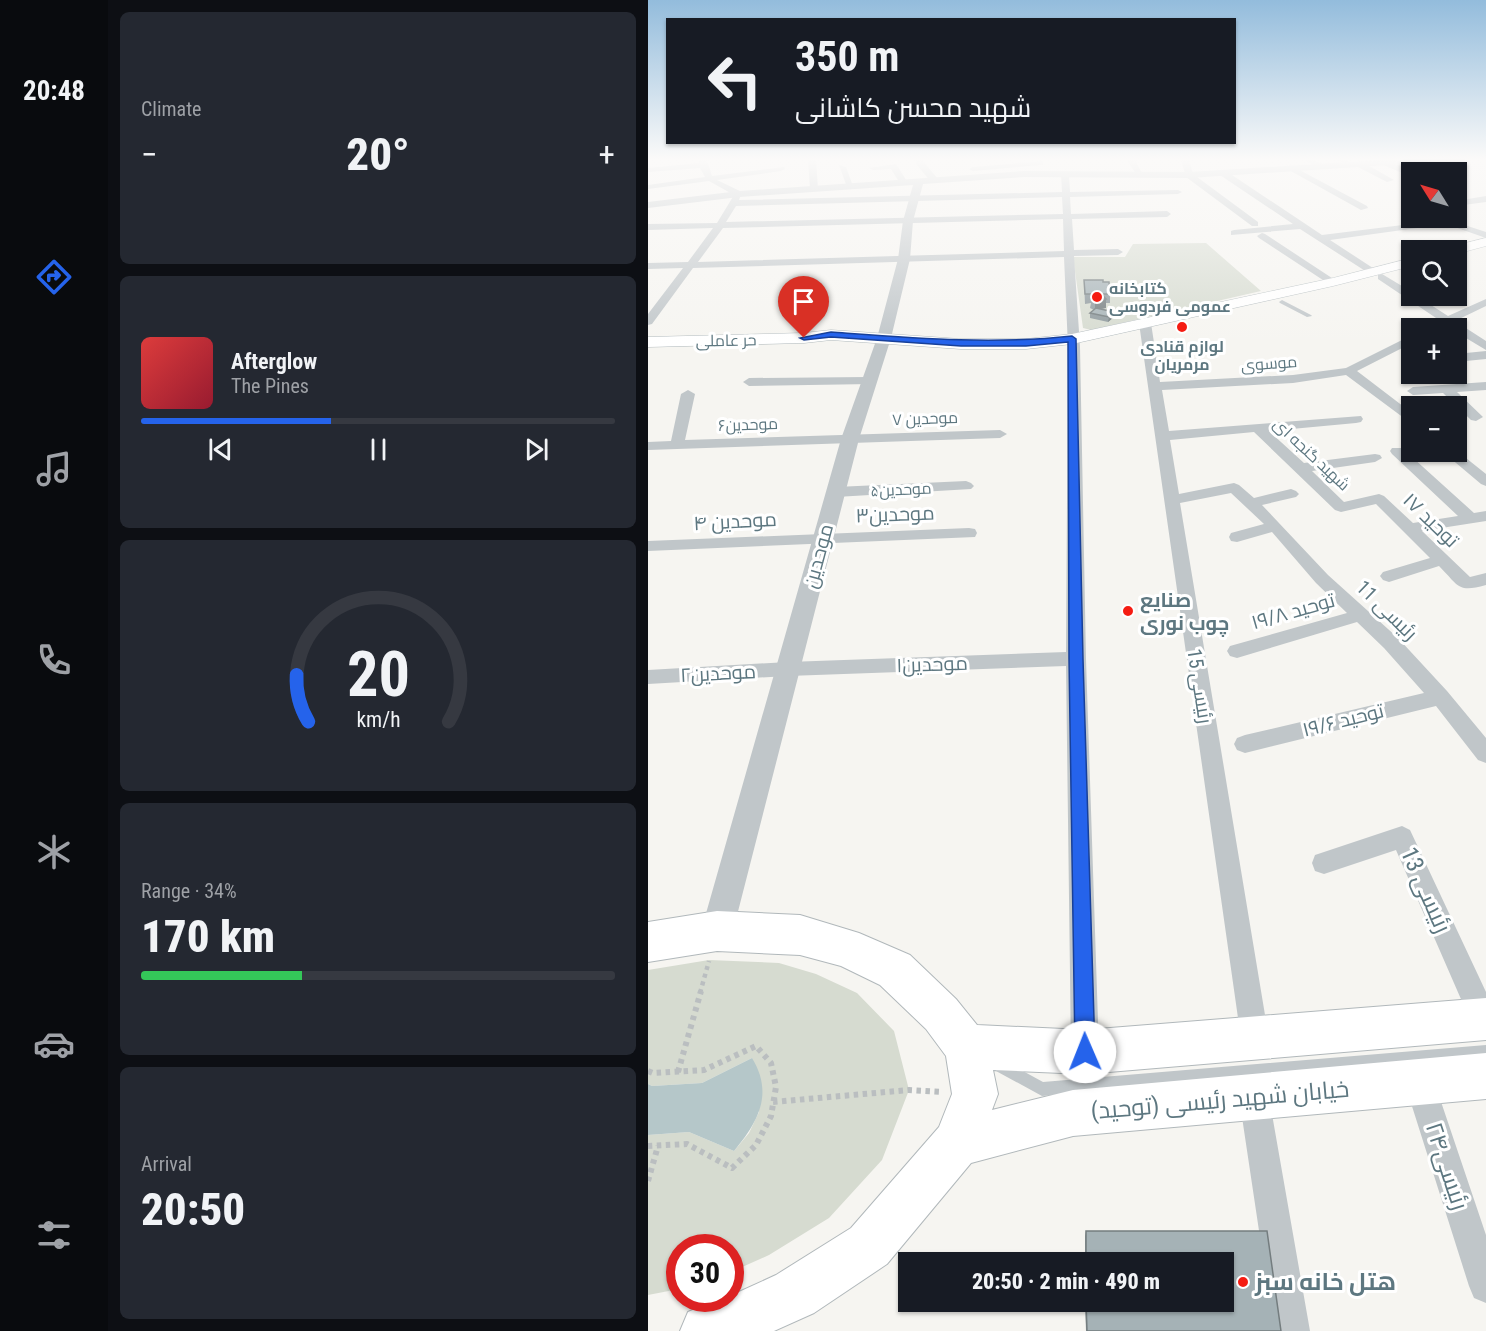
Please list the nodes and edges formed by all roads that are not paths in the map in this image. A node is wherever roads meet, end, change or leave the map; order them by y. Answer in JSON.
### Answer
{"nodes":[{"id":1,"x":722,"y":222,"type":"edge"},
{"id":2,"x":856,"y":222,"type":"edge"},
{"id":3,"x":908,"y":222,"type":"edge"},
{"id":4,"x":1067,"y":222,"type":"edge"},
{"id":5,"x":1251,"y":222,"type":"edge"},
{"id":6,"x":1294,"y":222,"type":"edge"},
{"id":7,"x":720,"y":225,"type":"junction"},
{"id":8,"x":1255,"y":225,"type":"dead end"},
{"id":9,"x":1300,"y":226,"type":"junction"},
{"id":10,"x":1401,"y":226,"type":"edge"},
{"id":11,"x":648,"y":227,"type":"edge"},
{"id":12,"x":1465,"y":228,"type":"edge"},
{"id":13,"x":1234,"y":233,"type":"dead end"},
{"id":14,"x":1486,"y":235,"type":"edge"},
{"id":15,"x":1262,"y":236,"type":"dead end"},
{"id":16,"x":1320,"y":238,"type":"junction"},
{"id":17,"x":1486,"y":242,"type":"edge"},
{"id":18,"x":1467,"y":247,"type":"edge"},
{"id":19,"x":1486,"y":248,"type":"edge"},
{"id":20,"x":1118,"y":252,"type":"dead end"},
{"id":21,"x":1467,"y":253,"type":"edge"},
{"id":22,"x":1070,"y":254,"type":"junction"},
{"id":23,"x":904,"y":259,"type":"junction"},
{"id":24,"x":691,"y":265,"type":"junction"},
{"id":25,"x":648,"y":266,"type":"edge"},
{"id":26,"x":1401,"y":266,"type":"edge"},
{"id":27,"x":1401,"y":271,"type":"edge"},
{"id":28,"x":1378,"y":275,"type":"junction"},
{"id":29,"x":1333,"y":282,"type":"junction"},
{"id":30,"x":1282,"y":302,"type":"junction"},
{"id":31,"x":1486,"y":302,"type":"edge"},
{"id":32,"x":1309,"y":316,"type":"dead end"},
{"id":33,"x":1444,"y":318,"type":"edge"},
{"id":34,"x":1451,"y":318,"type":"edge"},
{"id":35,"x":648,"y":322,"type":"edge"},
{"id":36,"x":1147,"y":328,"type":"junction"},
{"id":37,"x":1467,"y":333,"type":"edge"},
{"id":38,"x":1486,"y":333,"type":"edge"},
{"id":39,"x":1474,"y":338,"type":"junction"},
{"id":40,"x":648,"y":342,"type":"edge"},
{"id":41,"x":882,"y":343,"type":"junction"},
{"id":42,"x":1073,"y":343,"type":"junction"},
{"id":43,"x":1401,"y":344,"type":"edge"},
{"id":44,"x":1486,"y":346,"type":"edge"},
{"id":45,"x":1486,"y":355,"type":"edge"},
{"id":46,"x":1467,"y":356,"type":"edge"},
{"id":47,"x":1349,"y":370,"type":"junction"},
{"id":48,"x":868,"y":381,"type":"junction"},
{"id":49,"x":748,"y":382,"type":"dead end"},
{"id":50,"x":1155,"y":386,"type":"junction"},
{"id":51,"x":1486,"y":386,"type":"edge"},
{"id":52,"x":1446,"y":389,"type":"junction"},
{"id":53,"x":1413,"y":391,"type":"dead end"},
{"id":54,"x":688,"y":394,"type":"dead end"},
{"id":55,"x":1401,"y":411,"type":"edge"},
{"id":56,"x":1476,"y":417,"type":"dead end"},
{"id":57,"x":1356,"y":419,"type":"dead end"},
{"id":58,"x":1258,"y":428,"type":"junction"},
{"id":59,"x":1000,"y":434,"type":"dead end"},
{"id":60,"x":1162,"y":436,"type":"junction"},
{"id":61,"x":850,"y":439,"type":"junction"},
{"id":62,"x":677,"y":445,"type":"junction"},
{"id":63,"x":648,"y":446,"type":"edge"},
{"id":64,"x":1397,"y":451,"type":"dead end"},
{"id":65,"x":1375,"y":458,"type":"dead end"},
{"id":66,"x":1462,"y":462,"type":"edge"},
{"id":67,"x":1301,"y":468,"type":"junction"},
{"id":68,"x":1486,"y":481,"type":"edge"},
{"id":69,"x":966,"y":486,"type":"dead end"},
{"id":70,"x":836,"y":492,"type":"junction"},
{"id":71,"x":1291,"y":494,"type":"dead end"},
{"id":72,"x":1171,"y":500,"type":"junction"},
{"id":73,"x":1251,"y":504,"type":"junction"},
{"id":74,"x":1341,"y":507,"type":"joint"},
{"id":75,"x":1478,"y":517,"type":"edge"},
{"id":76,"x":1275,"y":526,"type":"junction"},
{"id":77,"x":1411,"y":528,"type":"junction"},
{"id":78,"x":969,"y":533,"type":"dead end"},
{"id":79,"x":1237,"y":537,"type":"dead end"},
{"id":80,"x":823,"y":538,"type":"junction"},
{"id":81,"x":648,"y":546,"type":"edge"},
{"id":82,"x":1441,"y":560,"type":"junction"},
{"id":83,"x":1389,"y":576,"type":"dead end"},
{"id":84,"x":1486,"y":579,"type":"edge"},
{"id":85,"x":1361,"y":615,"type":"junction"},
{"id":86,"x":1238,"y":651,"type":"dead end"},
{"id":87,"x":1076,"y":659,"type":"junction"},
{"id":88,"x":788,"y":669,"type":"junction"},
{"id":89,"x":648,"y":677,"type":"edge"},
{"id":90,"x":1440,"y":697,"type":"junction"},
{"id":91,"x":1245,"y":744,"type":"dead end"},
{"id":92,"x":1486,"y":754,"type":"edge"},
{"id":93,"x":1324,"y":863,"type":"dead end"},
{"id":94,"x":717,"y":931,"type":"junction"},
{"id":95,"x":648,"y":942,"type":"edge"},
{"id":96,"x":1485,"y":1030,"type":"edge"},
{"id":97,"x":1255,"y":1039,"type":"junction"},
{"id":98,"x":966,"y":1047,"type":"junction"},
{"id":99,"x":1085,"y":1052,"type":"junction"},
{"id":100,"x":1486,"y":1076,"type":"edge"},
{"id":101,"x":1419,"y":1081,"type":"junction"},
{"id":102,"x":1254,"y":1097,"type":"junction"},
{"id":103,"x":957,"y":1143,"type":"junction"},
{"id":104,"x":1486,"y":1286,"type":"edge"},
{"id":105,"x":707,"y":1331,"type":"edge"},
{"id":106,"x":1292,"y":1331,"type":"edge"}],
"edges":[{"from":1,"to":7,"type":"street"},
{"from":2,"to":7,"type":"street"},
{"from":3,"to":23,"type":"street","name":"موحدین"},
{"from":4,"to":22,"type":"street"},
{"from":5,"to":8,"type":"street"},
{"from":6,"to":9,"type":"street"},
{"from":7,"to":11,"type":"street"},
{"from":7,"to":24,"type":"street"},
{"from":9,"to":13,"type":"street"},
{"from":9,"to":16,"type":"street"},
{"from":10,"to":16,"type":"street"},
{"from":12,"to":14,"type":"street"},
{"from":15,"to":29,"type":"street"},
{"from":16,"to":28,"type":"street"},
{"from":17,"to":18,"type":"main road"},
{"from":19,"to":21,"type":"main road"},
{"from":20,"to":22,"type":"street"},
{"from":22,"to":23,"type":"street"},
{"from":22,"to":42,"type":"street"},
{"from":23,"to":24,"type":"street"},
{"from":23,"to":41,"type":"street","name":"موحدین"},
{"from":24,"to":25,"type":"street"},
{"from":24,"to":35,"type":"street"},
{"from":26,"to":28,"type":"main road"},
{"from":27,"to":28,"type":"main road"},
{"from":28,"to":29,"type":"main road"},
{"from":28,"to":30,"type":"main road"},
{"from":28,"to":33,"type":"street"},
{"from":29,"to":36,"type":"main road"},
{"from":30,"to":32,"type":"lane"},
{"from":30,"to":36,"type":"main road"},
{"from":31,"to":34,"type":"street"},
{"from":36,"to":42,"type":"main road","name":"حر عاملی"},
{"from":36,"to":50,"type":"street","name":"رئیسی 15"},
{"from":37,"to":39,"type":"street"},
{"from":38,"to":39,"type":"street"},
{"from":39,"to":44,"type":"street"},
{"from":40,"to":41,"type":"main road","name":"حر عاملی"},
{"from":41,"to":42,"type":"main road","name":"حر عاملی"},
{"from":41,"to":48,"type":"street","name":"موحدین"},
{"from":42,"to":87,"type":"street"},
{"from":43,"to":47,"type":"street","name":"موسوی"},
{"from":45,"to":46,"type":"street"},
{"from":47,"to":50,"type":"street","name":"موسوی"},
{"from":47,"to":55,"type":"street"},
{"from":48,"to":49,"type":"street"},
{"from":48,"to":61,"type":"street","name":"موحدین"},
{"from":50,"to":60,"type":"street","name":"رئیسی 15"},
{"from":51,"to":52,"type":"street"},
{"from":52,"to":53,"type":"street"},
{"from":52,"to":56,"type":"street"},
{"from":54,"to":62,"type":"street"},
{"from":57,"to":58,"type":"street","name":"شهید گنجه ای"},
{"from":58,"to":60,"type":"street","name":"شهید گنجه ای"},
{"from":58,"to":67,"type":"street","name":"شهید گنجه ای"},
{"from":59,"to":61,"type":"street","name":"موحدین ۷"},
{"from":60,"to":72,"type":"street","name":"رئیسی 15"},
{"from":61,"to":62,"type":"street","name":"موحدین۶"},
{"from":61,"to":70,"type":"street","name":"موحدین"},
{"from":62,"to":63,"type":"street","name":"موحدین۶"},
{"from":64,"to":75,"type":"street"},
{"from":65,"to":67,"type":"street"},
{"from":66,"to":68,"type":"street"},
{"from":67,"to":74,"type":"street","name":"شهید گنجه ای"},
{"from":69,"to":70,"type":"street","name":"موحدین۵"},
{"from":70,"to":80,"type":"street","name":"موحدین"},
{"from":71,"to":73,"type":"street"},
{"from":72,"to":73,"type":"street","name":"رئیسی 11"},
{"from":72,"to":97,"type":"street","name":"رئیسی 15"},
{"from":73,"to":76,"type":"street","name":"رئیسی 11"},
{"from":74,"to":77,"type":"street","name":"توحید ۱۷"},
{"from":75,"to":77,"type":"street"},
{"from":76,"to":79,"type":"street"},
{"from":76,"to":85,"type":"street","name":"رئیسی 11"},
{"from":77,"to":82,"type":"street","name":"توحید ۱۷"},
{"from":78,"to":80,"type":"street","name":"موحدین۳"},
{"from":80,"to":81,"type":"street","name":"موحدین ۴"},
{"from":80,"to":88,"type":"street","name":"موحدین"},
{"from":82,"to":83,"type":"street"},
{"from":82,"to":84,"type":"street","name":"توحید ۱۷"},
{"from":85,"to":86,"type":"street","name":"توحید ۱۹/۸"},
{"from":85,"to":90,"type":"street","name":"رئیسی 11"},
{"from":87,"to":88,"type":"street","name":"موحدین۱"},
{"from":87,"to":99,"type":"street"},
{"from":88,"to":89,"type":"street","name":"موحدین۲"},
{"from":88,"to":94,"type":"street","name":"موحدین"},
{"from":90,"to":91,"type":"street","name":"توحید ۱۹/۶"},
{"from":90,"to":92,"type":"street","name":"رئیسی 11"},
{"from":93,"to":96,"type":"street","name":"رئیسی 13"},
{"from":94,"to":95,"type":"main road"},
{"from":94,"to":98,"type":"main road"},
{"from":96,"to":97,"type":"main road"},
{"from":96,"to":98,"type":"lane"},
{"from":97,"to":99,"type":"main road"},
{"from":98,"to":99,"type":"main road"},
{"from":98,"to":103,"type":"main road"},
{"from":100,"to":101,"type":"main road","name":"خیابان شهید رئیسی (توحید)"},
{"from":101,"to":102,"type":"main road","name":"خیابان شهید رئیسی (توحید)"},
{"from":101,"to":104,"type":"street","name":"رئیسی۲۴"},
{"from":102,"to":103,"type":"main road","name":"خیابان شهید رئیسی (توحید)"},
{"from":102,"to":106,"type":"street"},
{"from":103,"to":105,"type":"main road"}]}
